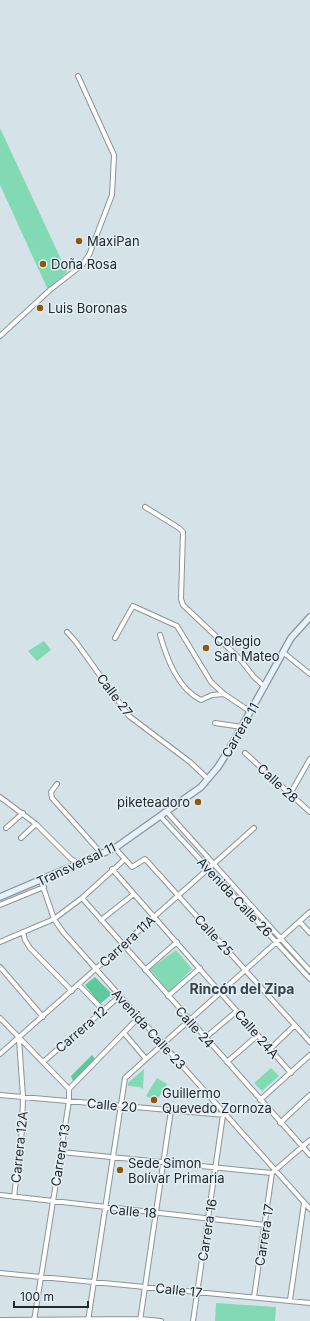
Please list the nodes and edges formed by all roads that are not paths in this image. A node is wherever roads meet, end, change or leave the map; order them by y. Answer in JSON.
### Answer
{"nodes":[{"id":1,"x":78,"y":76,"type":"dead end"},
{"id":2,"x":0,"y":336,"type":"edge"},
{"id":3,"x":145,"y":507,"type":"dead end"},
{"id":4,"x":310,"y":617,"type":"edge"},
{"id":5,"x":67,"y":632,"type":"dead end"},
{"id":6,"x":160,"y":635,"type":"dead end"},
{"id":7,"x":115,"y":638,"type":"dead end"},
{"id":8,"x":284,"y":653,"type":"junction"},
{"id":9,"x":310,"y":674,"type":"edge"},
{"id":10,"x":265,"y":687,"type":"junction"},
{"id":11,"x":224,"y":694,"type":"junction"},
{"id":12,"x":251,"y":712,"type":"junction"},
{"id":13,"x":215,"y":723,"type":"dead end"},
{"id":14,"x":242,"y":728,"type":"junction"},
{"id":15,"x":245,"y":753,"type":"dead end"},
{"id":16,"x":310,"y":759,"type":"edge"},
{"id":17,"x":208,"y":779,"type":"junction"},
{"id":18,"x":57,"y":784,"type":"dead end"},
{"id":19,"x":290,"y":794,"type":"junction"},
{"id":20,"x":0,"y":797,"type":"edge"},
{"id":21,"x":5,"y":802,"type":"junction"},
{"id":22,"x":0,"y":806,"type":"edge"},
{"id":23,"x":167,"y":812,"type":"junction"},
{"id":24,"x":310,"y":812,"type":"edge"},
{"id":25,"x":23,"y":813,"type":"junction"},
{"id":26,"x":160,"y":816,"type":"junction"},
{"id":27,"x":36,"y":824,"type":"junction"},
{"id":28,"x":149,"y":824,"type":"joint"},
{"id":29,"x":6,"y":828,"type":"dead end"},
{"id":30,"x":254,"y":828,"type":"dead end"},
{"id":31,"x":22,"y":838,"type":"dead end"},
{"id":32,"x":116,"y":848,"type":"junction"},
{"id":33,"x":102,"y":854,"type":"junction"},
{"id":34,"x":125,"y":858,"type":"junction"},
{"id":35,"x":80,"y":864,"type":"junction"},
{"id":36,"x":213,"y":864,"type":"junction"},
{"id":37,"x":209,"y":869,"type":"junction"},
{"id":38,"x":112,"y":870,"type":"junction"},
{"id":39,"x":43,"y":884,"type":"junction"},
{"id":40,"x":134,"y":894,"type":"junction"},
{"id":41,"x":178,"y":896,"type":"junction"},
{"id":42,"x":0,"y":897,"type":"edge"},
{"id":43,"x":82,"y":898,"type":"junction"},
{"id":44,"x":0,"y":905,"type":"edge"},
{"id":45,"x":310,"y":912,"type":"edge"},
{"id":46,"x":155,"y":917,"type":"junction"},
{"id":47,"x":54,"y":919,"type":"junction"},
{"id":48,"x":101,"y":920,"type":"junction"},
{"id":49,"x":300,"y":922,"type":"junction"},
{"id":50,"x":23,"y":932,"type":"junction"},
{"id":51,"x":310,"y":933,"type":"edge"},
{"id":52,"x":281,"y":939,"type":"junction"},
{"id":53,"x":0,"y":942,"type":"edge"},
{"id":54,"x":177,"y":942,"type":"junction"},
{"id":55,"x":277,"y":943,"type":"junction"},
{"id":56,"x":123,"y":945,"type":"junction"},
{"id":57,"x":0,"y":967,"type":"edge"},
{"id":58,"x":200,"y":968,"type":"junction"},
{"id":59,"x":96,"y":969,"type":"junction"},
{"id":60,"x":145,"y":970,"type":"junction"},
{"id":61,"x":246,"y":970,"type":"junction"},
{"id":62,"x":310,"y":971,"type":"edge"},
{"id":63,"x":310,"y":979,"type":"edge"},
{"id":64,"x":79,"y":985,"type":"junction"},
{"id":65,"x":72,"y":991,"type":"junction"},
{"id":66,"x":221,"y":992,"type":"junction"},
{"id":67,"x":120,"y":996,"type":"junction"},
{"id":68,"x":168,"y":996,"type":"junction"},
{"id":69,"x":103,"y":1010,"type":"junction"},
{"id":70,"x":237,"y":1011,"type":"junction"},
{"id":71,"x":43,"y":1017,"type":"junction"},
{"id":72,"x":139,"y":1017,"type":"junction"},
{"id":73,"x":0,"y":1018,"type":"edge"},
{"id":74,"x":189,"y":1020,"type":"junction"},
{"id":75,"x":295,"y":1025,"type":"junction"},
{"id":76,"x":124,"y":1033,"type":"junction"},
{"id":77,"x":258,"y":1035,"type":"junction"},
{"id":78,"x":205,"y":1038,"type":"junction"},
{"id":79,"x":18,"y":1039,"type":"junction"},
{"id":80,"x":310,"y":1042,"type":"edge"},
{"id":81,"x":163,"y":1044,"type":"junction"},
{"id":82,"x":270,"y":1049,"type":"junction"},
{"id":83,"x":0,"y":1054,"type":"edge"},
{"id":84,"x":310,"y":1055,"type":"edge"},
{"id":85,"x":146,"y":1059,"type":"junction"},
{"id":86,"x":43,"y":1062,"type":"junction"},
{"id":87,"x":227,"y":1062,"type":"junction"},
{"id":88,"x":290,"y":1073,"type":"junction"},
{"id":89,"x":69,"y":1089,"type":"junction"},
{"id":90,"x":0,"y":1095,"type":"edge"},
{"id":91,"x":310,"y":1095,"type":"edge"},
{"id":92,"x":23,"y":1097,"type":"junction"},
{"id":93,"x":260,"y":1100,"type":"junction"},
{"id":94,"x":69,"y":1101,"type":"junction"},
{"id":95,"x":120,"y":1106,"type":"junction"},
{"id":96,"x":171,"y":1110,"type":"junction"},
{"id":97,"x":224,"y":1115,"type":"junction"},
{"id":98,"x":280,"y":1123,"type":"junction"},
{"id":99,"x":310,"y":1140,"type":"edge"},
{"id":100,"x":302,"y":1147,"type":"junction"},
{"id":101,"x":61,"y":1152,"type":"junction"},
{"id":102,"x":310,"y":1155,"type":"edge"},
{"id":103,"x":112,"y":1158,"type":"junction"},
{"id":104,"x":164,"y":1161,"type":"junction"},
{"id":105,"x":217,"y":1167,"type":"junction"},
{"id":106,"x":274,"y":1172,"type":"junction"},
{"id":107,"x":0,"y":1195,"type":"edge"},
{"id":108,"x":14,"y":1197,"type":"junction"},
{"id":109,"x":0,"y":1200,"type":"edge"},
{"id":110,"x":53,"y":1202,"type":"junction"},
{"id":111,"x":304,"y":1203,"type":"junction"},
{"id":112,"x":104,"y":1208,"type":"junction"},
{"id":113,"x":310,"y":1209,"type":"edge"},
{"id":114,"x":156,"y":1213,"type":"junction"},
{"id":115,"x":209,"y":1219,"type":"junction"},
{"id":116,"x":266,"y":1225,"type":"junction"},
{"id":117,"x":0,"y":1273,"type":"edge"},
{"id":118,"x":41,"y":1277,"type":"junction"},
{"id":119,"x":93,"y":1282,"type":"junction"},
{"id":120,"x":145,"y":1286,"type":"junction"},
{"id":121,"x":197,"y":1292,"type":"junction"},
{"id":122,"x":254,"y":1297,"type":"junction"},
{"id":123,"x":290,"y":1300,"type":"junction"},
{"id":124,"x":310,"y":1303,"type":"edge"},
{"id":125,"x":0,"y":1320,"type":"edge"},
{"id":126,"x":88,"y":1320,"type":"edge"},
{"id":127,"x":140,"y":1320,"type":"edge"},
{"id":128,"x":34,"y":1321,"type":"edge"},
{"id":129,"x":161,"y":1321,"type":"edge"},
{"id":130,"x":193,"y":1321,"type":"edge"}],
"edges":[{"from":1,"to":2,"type":"street"},
{"from":3,"to":10,"type":"street"},
{"from":4,"to":8,"type":"street","name":"Carrera 11"},
{"from":5,"to":17,"type":"street","name":"Calle 27"},
{"from":6,"to":11,"type":"street"},
{"from":7,"to":11,"type":"street"},
{"from":8,"to":9,"type":"street"},
{"from":8,"to":10,"type":"street","name":"Carrera 11"},
{"from":10,"to":12,"type":"street","name":"Carrera 11"},
{"from":11,"to":12,"type":"street"},
{"from":12,"to":14,"type":"street","name":"Carrera 11"},
{"from":13,"to":14,"type":"street"},
{"from":14,"to":17,"type":"street","name":"Carrera 11"},
{"from":15,"to":19,"type":"street","name":"Calle 28"},
{"from":16,"to":19,"type":"street"},
{"from":17,"to":23,"type":"street","name":"Carrera 11"},
{"from":18,"to":33,"type":"street"},
{"from":19,"to":24,"type":"street","name":"Calle 28"},
{"from":20,"to":21,"type":"street"},
{"from":21,"to":22,"type":"street"},
{"from":21,"to":25,"type":"street"},
{"from":23,"to":26,"type":"street","name":"Carrera 11"},
{"from":23,"to":36,"type":"street","name":"Avenida Calle 26"},
{"from":25,"to":27,"type":"street"},
{"from":25,"to":29,"type":"street"},
{"from":26,"to":28,"type":"street","name":"Carrera 11"},
{"from":26,"to":37,"type":"street","name":"Avenida Calle 26"},
{"from":27,"to":31,"type":"street"},
{"from":27,"to":35,"type":"street"},
{"from":28,"to":32,"type":"street","name":"Transversal 11"},
{"from":30,"to":36,"type":"street","name":"Carrera 11A"},
{"from":32,"to":33,"type":"street","name":"Transversal 11"},
{"from":32,"to":34,"type":"street"},
{"from":33,"to":35,"type":"street","name":"Transversal 11"},
{"from":34,"to":38,"type":"street"},
{"from":34,"to":41,"type":"street","name":"Calle 25"},
{"from":35,"to":39,"type":"street","name":"Transversal 11"},
{"from":36,"to":37,"type":"street","name":"Carrera 11A"},
{"from":36,"to":52,"type":"street","name":"Avenida Calle 26"},
{"from":37,"to":41,"type":"street","name":"Carrera 11A"},
{"from":37,"to":55,"type":"street","name":"Avenida Calle 26"},
{"from":38,"to":40,"type":"street","name":"Calle 24A"},
{"from":38,"to":43,"type":"street"},
{"from":39,"to":42,"type":"street","name":"Transversal 11"},
{"from":39,"to":44,"type":"street"},
{"from":39,"to":47,"type":"street","name":"Avenida Calle 23"},
{"from":40,"to":46,"type":"street","name":"Calle 24A"},
{"from":40,"to":48,"type":"street"},
{"from":41,"to":46,"type":"street","name":"Carrera 11A"},
{"from":41,"to":61,"type":"street","name":"Calle 25"},
{"from":43,"to":47,"type":"street"},
{"from":43,"to":48,"type":"street","name":"Calle 24"},
{"from":45,"to":49,"type":"street"},
{"from":46,"to":54,"type":"street","name":"Calle 24A"},
{"from":46,"to":56,"type":"street","name":"Carrera 11A"},
{"from":47,"to":50,"type":"street"},
{"from":47,"to":59,"type":"street","name":"Avenida Calle 23"},
{"from":48,"to":56,"type":"street","name":"Calle 24"},
{"from":49,"to":51,"type":"street"},
{"from":49,"to":52,"type":"street"},
{"from":50,"to":53,"type":"street"},
{"from":50,"to":65,"type":"street"},
{"from":52,"to":55,"type":"street"},
{"from":52,"to":62,"type":"street","name":"Avenida Calle 26"},
{"from":54,"to":58,"type":"street","name":"Calle 24A"},
{"from":54,"to":60,"type":"street"},
{"from":55,"to":61,"type":"street"},
{"from":55,"to":63,"type":"street","name":"Avenida Calle 26"},
{"from":56,"to":59,"type":"street","name":"Carrera 11A"},
{"from":56,"to":60,"type":"street","name":"Calle 24"},
{"from":57,"to":71,"type":"street"},
{"from":58,"to":66,"type":"street","name":"Calle 24A"},
{"from":58,"to":68,"type":"street"},
{"from":59,"to":64,"type":"street","name":"Carrera 11A"},
{"from":59,"to":67,"type":"street","name":"Avenida Calle 23"},
{"from":60,"to":68,"type":"street","name":"Calle 24"},
{"from":61,"to":66,"type":"street"},
{"from":61,"to":75,"type":"street","name":"Calle 25"},
{"from":64,"to":65,"type":"street","name":"Carrera 11A"},
{"from":64,"to":69,"type":"street"},
{"from":65,"to":71,"type":"street","name":"Carrera 11A"},
{"from":66,"to":70,"type":"street","name":"Calle 24A"},
{"from":66,"to":74,"type":"street"},
{"from":67,"to":69,"type":"street","name":"Carrera 12"},
{"from":67,"to":72,"type":"street","name":"Avenida Calle 23"},
{"from":68,"to":74,"type":"street","name":"Calle 24"},
{"from":69,"to":86,"type":"street","name":"Carrera 12"},
{"from":70,"to":77,"type":"street","name":"Calle 24A"},
{"from":70,"to":78,"type":"street"},
{"from":71,"to":79,"type":"street","name":"Carrera 11A"},
{"from":72,"to":76,"type":"street"},
{"from":72,"to":81,"type":"street","name":"Avenida Calle 23"},
{"from":73,"to":79,"type":"street"},
{"from":74,"to":78,"type":"street","name":"Calle 24"},
{"from":74,"to":81,"type":"street"},
{"from":75,"to":80,"type":"street","name":"Calle 25"},
{"from":75,"to":82,"type":"street"},
{"from":76,"to":85,"type":"street"},
{"from":76,"to":89,"type":"street"},
{"from":77,"to":82,"type":"street","name":"Calle 24A"},
{"from":77,"to":87,"type":"street"},
{"from":78,"to":87,"type":"street","name":"Calle 24"},
{"from":79,"to":83,"type":"street","name":"Carrera 11A"},
{"from":79,"to":86,"type":"street"},
{"from":79,"to":92,"type":"street","name":"Carrera 12A"},
{"from":81,"to":85,"type":"street"},
{"from":81,"to":97,"type":"street","name":"Avenida Calle 23"},
{"from":82,"to":88,"type":"street","name":"Calle 24A"},
{"from":84,"to":88,"type":"street"},
{"from":85,"to":95,"type":"street"},
{"from":86,"to":89,"type":"street"},
{"from":87,"to":93,"type":"street","name":"Calle 24"},
{"from":88,"to":93,"type":"street"},
{"from":89,"to":94,"type":"street","name":"Carrera 13"},
{"from":90,"to":92,"type":"street","name":"Calle 20"},
{"from":91,"to":98,"type":"street"},
{"from":92,"to":94,"type":"street","name":"Calle 20"},
{"from":92,"to":108,"type":"street","name":"Carrera 12A"},
{"from":93,"to":98,"type":"street","name":"Calle 24"},
{"from":94,"to":95,"type":"street","name":"Calle 20"},
{"from":94,"to":101,"type":"street","name":"Carrera 13"},
{"from":95,"to":96,"type":"street","name":"Calle 20"},
{"from":95,"to":103,"type":"street"},
{"from":96,"to":97,"type":"street","name":"Calle 20"},
{"from":96,"to":104,"type":"street"},
{"from":97,"to":105,"type":"street","name":"Carrera 16"},
{"from":97,"to":106,"type":"street","name":"Avenida Calle 23"},
{"from":98,"to":100,"type":"street","name":"Calle 24"},
{"from":99,"to":100,"type":"street"},
{"from":100,"to":102,"type":"street","name":"Calle 24"},
{"from":100,"to":106,"type":"street"},
{"from":101,"to":103,"type":"street"},
{"from":101,"to":110,"type":"street","name":"Carrera 13"},
{"from":103,"to":104,"type":"street"},
{"from":103,"to":112,"type":"street"},
{"from":104,"to":105,"type":"street"},
{"from":104,"to":114,"type":"street"},
{"from":105,"to":106,"type":"street"},
{"from":105,"to":115,"type":"street","name":"Carrera 16"},
{"from":106,"to":111,"type":"street","name":"Avenida Calle 23"},
{"from":106,"to":116,"type":"street","name":"Carrera 17"},
{"from":107,"to":108,"type":"street","name":"Calle 18"},
{"from":107,"to":109,"type":"street"},
{"from":108,"to":110,"type":"street","name":"Calle 18"},
{"from":110,"to":112,"type":"street","name":"Calle 18"},
{"from":110,"to":118,"type":"street","name":"Carrera 13"},
{"from":111,"to":113,"type":"street","name":"Avenida Calle 23"},
{"from":111,"to":123,"type":"street"},
{"from":112,"to":114,"type":"street","name":"Calle 18"},
{"from":112,"to":119,"type":"street"},
{"from":114,"to":115,"type":"street","name":"Calle 18"},
{"from":114,"to":120,"type":"street"},
{"from":115,"to":116,"type":"street","name":"Calle 18"},
{"from":115,"to":121,"type":"street","name":"Carrera 16"},
{"from":116,"to":122,"type":"street","name":"Carrera 17"},
{"from":117,"to":118,"type":"street","name":"Calle 17"},
{"from":118,"to":119,"type":"street","name":"Calle 17"},
{"from":118,"to":128,"type":"street","name":"Carrera 13"},
{"from":119,"to":120,"type":"street","name":"Calle 17"},
{"from":119,"to":126,"type":"street"},
{"from":120,"to":121,"type":"street","name":"Calle 17"},
{"from":120,"to":127,"type":"street"},
{"from":121,"to":122,"type":"street","name":"Calle 17"},
{"from":121,"to":130,"type":"street","name":"Carrera 16"},
{"from":122,"to":123,"type":"street","name":"Calle 17"},
{"from":123,"to":124,"type":"street","name":"Calle 17"},
{"from":125,"to":128,"type":"street"},
{"from":126,"to":127,"type":"street"},
{"from":126,"to":128,"type":"street"},
{"from":127,"to":129,"type":"street"}]}
